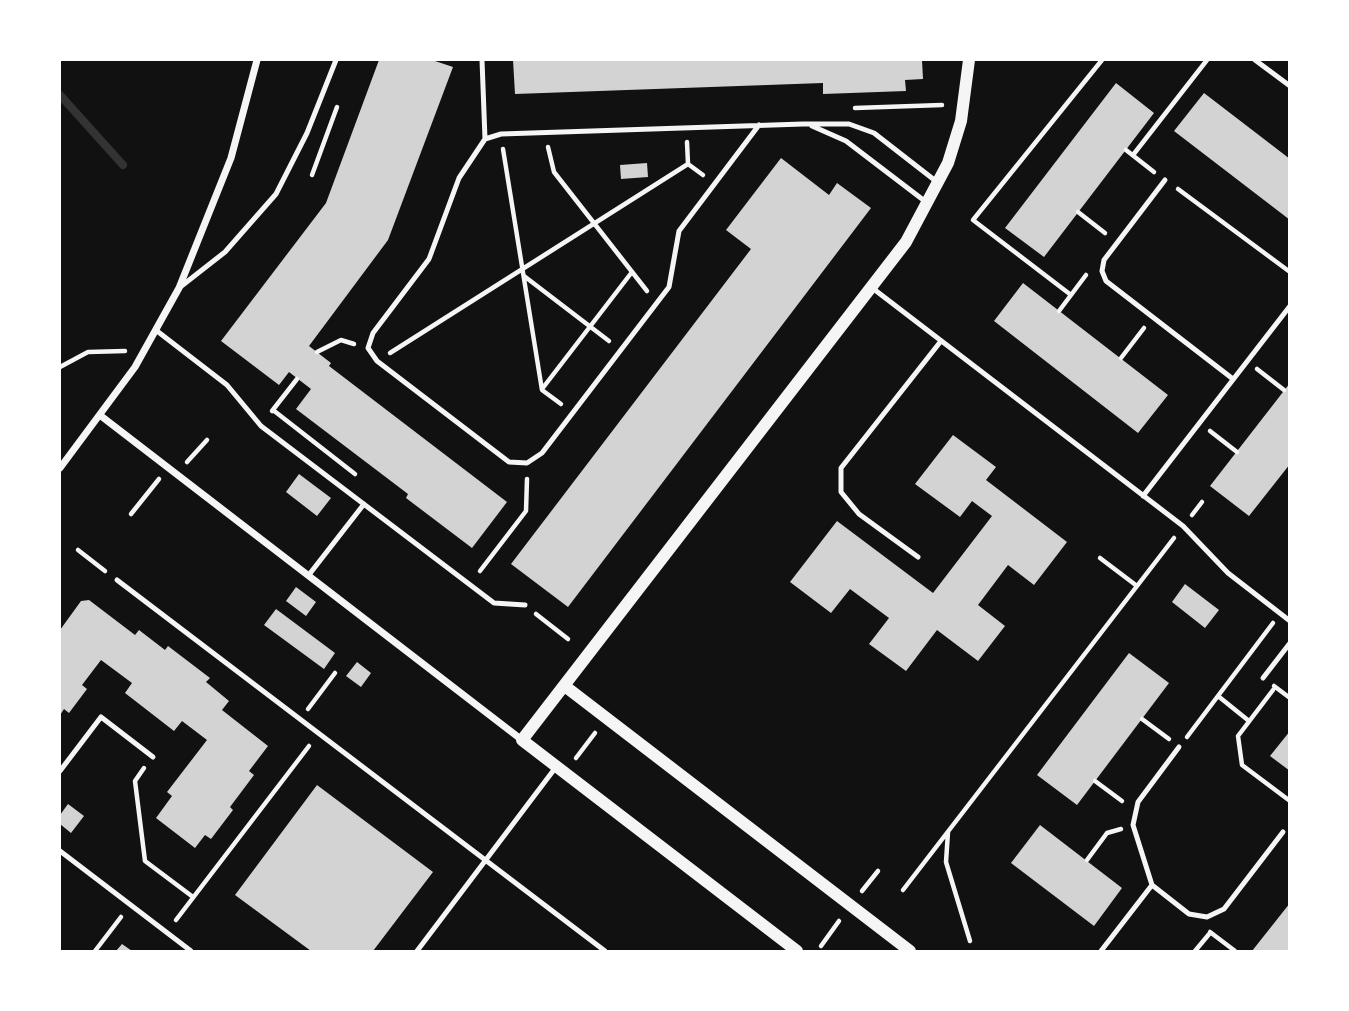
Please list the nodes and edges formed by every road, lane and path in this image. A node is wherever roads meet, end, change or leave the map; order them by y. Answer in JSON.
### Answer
{"nodes":[{"id":1,"x":257,"y":60,"type":"edge"},
{"id":2,"x":336,"y":60,"type":"edge"},
{"id":3,"x":482,"y":60,"type":"edge"},
{"id":4,"x":969,"y":60,"type":"edge"},
{"id":5,"x":1102,"y":60,"type":"edge"},
{"id":6,"x":1207,"y":60,"type":"edge"},
{"id":7,"x":1255,"y":60,"type":"edge"},
{"id":8,"x":1290,"y":86,"type":"edge"},
{"id":9,"x":339,"y":102,"type":"dead end"},
{"id":10,"x":803,"y":124,"type":"junction"},
{"id":11,"x":759,"y":125,"type":"junction"},
{"id":12,"x":687,"y":128,"type":"junction"},
{"id":13,"x":545,"y":133,"type":"junction"},
{"id":14,"x":501,"y":134,"type":"junction"},
{"id":15,"x":485,"y":139,"type":"junction"},
{"id":16,"x":1126,"y":150,"type":"dead end"},
{"id":17,"x":1133,"y":155,"type":"junction"},
{"id":18,"x":688,"y":164,"type":"junction"},
{"id":19,"x":312,"y":175,"type":"dead end"},
{"id":20,"x":1165,"y":180,"type":"junction"},
{"id":21,"x":939,"y":183,"type":"junction"},
{"id":22,"x":715,"y":184,"type":"junction"},
{"id":23,"x":928,"y":204,"type":"junction"},
{"id":24,"x":1078,"y":212,"type":"dead end"},
{"id":25,"x":594,"y":223,"type":"junction"},
{"id":26,"x":1117,"y":243,"type":"junction"},
{"id":27,"x":1104,"y":260,"type":"junction"},
{"id":28,"x":522,"y":269,"type":"junction"},
{"id":29,"x":632,"y":272,"type":"junction"},
{"id":30,"x":1290,"y":272,"type":"edge"},
{"id":31,"x":524,"y":276,"type":"junction"},
{"id":32,"x":871,"y":287,"type":"junction"},
{"id":33,"x":179,"y":288,"type":"junction"},
{"id":34,"x":1071,"y":295,"type":"junction"},
{"id":35,"x":657,"y":303,"type":"junction"},
{"id":36,"x":1290,"y":306,"type":"edge"},
{"id":37,"x":1059,"y":311,"type":"dead end"},
{"id":38,"x":1152,"y":317,"type":"junction"},
{"id":39,"x":590,"y":326,"type":"junction"},
{"id":40,"x":157,"y":331,"type":"junction"},
{"id":41,"x":941,"y":341,"type":"junction"},
{"id":42,"x":368,"y":348,"type":"junction"},
{"id":43,"x":621,"y":350,"type":"junction"},
{"id":44,"x":144,"y":352,"type":"junction"},
{"id":45,"x":317,"y":352,"type":"dead end"},
{"id":46,"x":1121,"y":358,"type":"dead end"},
{"id":47,"x":377,"y":361,"type":"junction"},
{"id":48,"x":1247,"y":361,"type":"junction"},
{"id":49,"x":60,"y":367,"type":"edge"},
{"id":50,"x":297,"y":379,"type":"dead end"},
{"id":51,"x":1233,"y":379,"type":"junction"},
{"id":52,"x":541,"y":390,"type":"junction"},
{"id":53,"x":1284,"y":390,"type":"dead end"},
{"id":54,"x":573,"y":413,"type":"junction"},
{"id":55,"x":101,"y":416,"type":"junction"},
{"id":56,"x":1199,"y":423,"type":"junction"},
{"id":57,"x":261,"y":426,"type":"junction"},
{"id":58,"x":207,"y":440,"type":"dead end"},
{"id":59,"x":1237,"y":452,"type":"dead end"},
{"id":60,"x":193,"y":458,"type":"dead end"},
{"id":61,"x":527,"y":463,"type":"junction"},
{"id":62,"x":60,"y":468,"type":"edge"},
{"id":63,"x":155,"y":482,"type":"dead end"},
{"id":64,"x":1143,"y":496,"type":"junction"},
{"id":65,"x":1202,"y":502,"type":"dead end"},
{"id":66,"x":364,"y":504,"type":"junction"},
{"id":67,"x":131,"y":514,"type":"dead end"},
{"id":68,"x":1183,"y":526,"type":"junction"},
{"id":69,"x":78,"y":550,"type":"dead end"},
{"id":70,"x":918,"y":557,"type":"dead end"},
{"id":71,"x":1100,"y":558,"type":"dead end"},
{"id":72,"x":480,"y":571,"type":"dead end"},
{"id":73,"x":308,"y":576,"type":"junction"},
{"id":74,"x":117,"y":580,"type":"joint"},
{"id":75,"x":1137,"y":586,"type":"junction"},
{"id":76,"x":525,"y":605,"type":"dead end"},
{"id":77,"x":1280,"y":613,"type":"junction"},
{"id":78,"x":1290,"y":621,"type":"edge"},
{"id":79,"x":553,"y":628,"type":"dead end"},
{"id":80,"x":568,"y":639,"type":"dead end"},
{"id":81,"x":1290,"y":643,"type":"edge"},
{"id":82,"x":335,"y":673,"type":"dead end"},
{"id":83,"x":1263,"y":678,"type":"dead end"},
{"id":84,"x":566,"y":687,"type":"junction"},
{"id":85,"x":1275,"y":687,"type":"dead end"},
{"id":86,"x":1218,"y":696,"type":"junction"},
{"id":87,"x":1142,"y":719,"type":"dead end"},
{"id":88,"x":300,"y":720,"type":"junction"},
{"id":89,"x":1249,"y":721,"type":"junction"},
{"id":90,"x":598,"y":730,"type":"dead end"},
{"id":91,"x":318,"y":734,"type":"junction"},
{"id":92,"x":522,"y":740,"type":"junction"},
{"id":93,"x":1179,"y":747,"type":"junction"},
{"id":94,"x":153,"y":757,"type":"joint"},
{"id":95,"x":576,"y":758,"type":"dead end"},
{"id":96,"x":556,"y":767,"type":"junction"},
{"id":97,"x":60,"y":771,"type":"edge"},
{"id":98,"x":1095,"y":781,"type":"dead end"},
{"id":99,"x":1290,"y":801,"type":"edge"},
{"id":100,"x":1136,"y":811,"type":"junction"},
{"id":101,"x":1133,"y":825,"type":"junction"},
{"id":102,"x":948,"y":831,"type":"junction"},
{"id":103,"x":1283,"y":832,"type":"dead end"},
{"id":104,"x":60,"y":851,"type":"edge"},
{"id":105,"x":1087,"y":860,"type":"dead end"},
{"id":106,"x":486,"y":861,"type":"junction"},
{"id":107,"x":878,"y":871,"type":"dead end"},
{"id":108,"x":1152,"y":885,"type":"junction"},
{"id":109,"x":903,"y":890,"type":"dead end"},
{"id":110,"x":860,"y":894,"type":"dead end"},
{"id":111,"x":193,"y":897,"type":"junction"},
{"id":112,"x":130,"y":905,"type":"junction"},
{"id":113,"x":842,"y":918,"type":"dead end"},
{"id":114,"x":166,"y":932,"type":"junction"},
{"id":115,"x":970,"y":941,"type":"dead end"},
{"id":116,"x":821,"y":946,"type":"dead end"},
{"id":117,"x":94,"y":951,"type":"edge"},
{"id":118,"x":191,"y":951,"type":"edge"},
{"id":119,"x":417,"y":951,"type":"edge"},
{"id":120,"x":605,"y":951,"type":"edge"},
{"id":121,"x":797,"y":951,"type":"edge"},
{"id":122,"x":910,"y":951,"type":"edge"},
{"id":123,"x":1101,"y":951,"type":"edge"},
{"id":124,"x":1195,"y":951,"type":"edge"},
{"id":125,"x":1235,"y":951,"type":"edge"}],
"edges":[{"from":1,"to":33,"type":"street"},
{"from":2,"to":33,"type":"lane"},
{"from":3,"to":15,"type":"lane"},
{"from":4,"to":21,"type":"street"},
{"from":5,"to":34,"type":"path"},
{"from":6,"to":17,"type":"path"},
{"from":7,"to":8,"type":"lane"},
{"from":9,"to":19,"type":"path"},
{"from":10,"to":11,"type":"lane"},
{"from":10,"to":21,"type":"lane"},
{"from":10,"to":23,"type":"lane"},
{"from":11,"to":12,"type":"lane"},
{"from":11,"to":22,"type":"lane"},
{"from":12,"to":13,"type":"lane"},
{"from":12,"to":18,"type":"path"},
{"from":13,"to":14,"type":"lane"},
{"from":13,"to":25,"type":"path"},
{"from":14,"to":15,"type":"lane"},
{"from":14,"to":28,"type":"path"},
{"from":15,"to":42,"type":"lane"},
{"from":16,"to":17,"type":"path"},
{"from":17,"to":20,"type":"path"},
{"from":18,"to":22,"type":"path"},
{"from":18,"to":25,"type":"path"},
{"from":20,"to":26,"type":"lane"},
{"from":20,"to":30,"type":"path"},
{"from":21,"to":23,"type":"street"},
{"from":22,"to":35,"type":"lane"},
{"from":23,"to":32,"type":"street"},
{"from":24,"to":26,"type":"path"},
{"from":25,"to":28,"type":"path"},
{"from":25,"to":29,"type":"path"},
{"from":26,"to":27,"type":"lane"},
{"from":27,"to":34,"type":"path"},
{"from":27,"to":38,"type":"lane"},
{"from":28,"to":31,"type":"path"},
{"from":28,"to":47,"type":"path"},
{"from":29,"to":35,"type":"path"},
{"from":29,"to":39,"type":"path"},
{"from":31,"to":39,"type":"path"},
{"from":31,"to":52,"type":"path"},
{"from":32,"to":41,"type":"lane"},
{"from":32,"to":84,"type":"street"},
{"from":33,"to":40,"type":"street"},
{"from":34,"to":37,"type":"path"},
{"from":35,"to":43,"type":"lane"},
{"from":36,"to":48,"type":"lane"},
{"from":38,"to":46,"type":"path"},
{"from":38,"to":51,"type":"lane"},
{"from":39,"to":43,"type":"path"},
{"from":39,"to":52,"type":"path"},
{"from":40,"to":44,"type":"street"},
{"from":40,"to":57,"type":"lane"},
{"from":41,"to":64,"type":"lane"},
{"from":41,"to":70,"type":"lane"},
{"from":42,"to":45,"type":"path"},
{"from":42,"to":47,"type":"lane"},
{"from":43,"to":54,"type":"lane"},
{"from":44,"to":49,"type":"path"},
{"from":44,"to":55,"type":"street"},
{"from":47,"to":61,"type":"lane"},
{"from":48,"to":51,"type":"lane"},
{"from":48,"to":53,"type":"path"},
{"from":50,"to":57,"type":"path"},
{"from":51,"to":56,"type":"lane"},
{"from":52,"to":54,"type":"path"},
{"from":54,"to":61,"type":"lane"},
{"from":55,"to":62,"type":"street"},
{"from":55,"to":73,"type":"street"},
{"from":56,"to":59,"type":"path"},
{"from":56,"to":64,"type":"lane"},
{"from":57,"to":66,"type":"lane"},
{"from":58,"to":60,"type":"path"},
{"from":61,"to":72,"type":"path"},
{"from":63,"to":67,"type":"path"},
{"from":64,"to":68,"type":"lane"},
{"from":65,"to":68,"type":"path"},
{"from":66,"to":73,"type":"lane"},
{"from":66,"to":76,"type":"lane"},
{"from":68,"to":75,"type":"path"},
{"from":68,"to":77,"type":"lane"},
{"from":69,"to":74,"type":"path"},
{"from":71,"to":75,"type":"path"},
{"from":73,"to":92,"type":"street"},
{"from":74,"to":88,"type":"lane"},
{"from":75,"to":102,"type":"path"},
{"from":77,"to":78,"type":"lane"},
{"from":77,"to":86,"type":"path"},
{"from":79,"to":80,"type":"path"},
{"from":81,"to":83,"type":"lane"},
{"from":82,"to":88,"type":"path"},
{"from":84,"to":92,"type":"street"},
{"from":84,"to":122,"type":"street"},
{"from":85,"to":89,"type":"path"},
{"from":86,"to":89,"type":"path"},
{"from":86,"to":93,"type":"path"},
{"from":87,"to":93,"type":"path"},
{"from":88,"to":91,"type":"lane"},
{"from":89,"to":99,"type":"path"},
{"from":90,"to":95,"type":"path"},
{"from":91,"to":106,"type":"lane"},
{"from":91,"to":111,"type":"path"},
{"from":92,"to":96,"type":"street"},
{"from":93,"to":100,"type":"lane"},
{"from":94,"to":97,"type":"lane"},
{"from":94,"to":111,"type":"path"},
{"from":96,"to":106,"type":"lane"},
{"from":96,"to":121,"type":"street"},
{"from":98,"to":100,"type":"path"},
{"from":100,"to":101,"type":"lane"},
{"from":101,"to":105,"type":"path"},
{"from":101,"to":108,"type":"lane"},
{"from":102,"to":109,"type":"path"},
{"from":102,"to":115,"type":"path"},
{"from":103,"to":108,"type":"lane"},
{"from":104,"to":112,"type":"lane"},
{"from":106,"to":119,"type":"lane"},
{"from":106,"to":120,"type":"lane"},
{"from":107,"to":110,"type":"path"},
{"from":108,"to":123,"type":"lane"},
{"from":111,"to":114,"type":"path"},
{"from":112,"to":114,"type":"lane"},
{"from":112,"to":117,"type":"path"},
{"from":113,"to":116,"type":"path"},
{"from":114,"to":118,"type":"lane"},
{"from":124,"to":125,"type":"path"}]}
